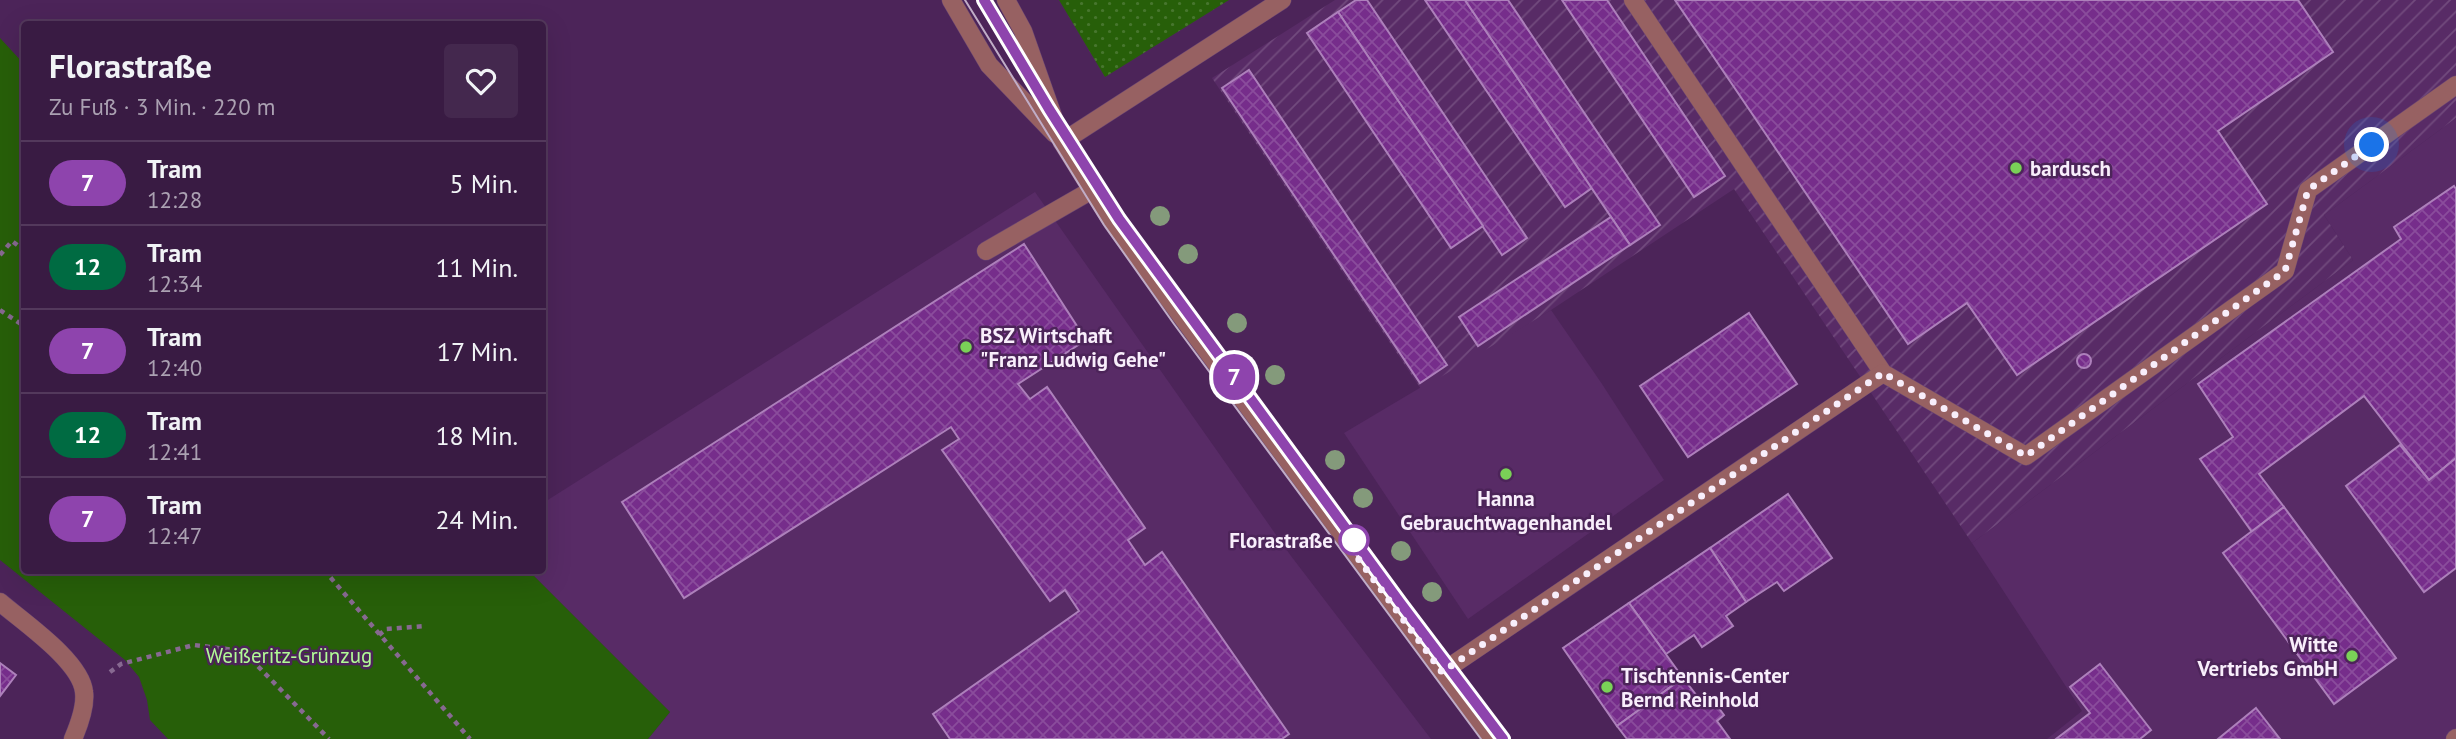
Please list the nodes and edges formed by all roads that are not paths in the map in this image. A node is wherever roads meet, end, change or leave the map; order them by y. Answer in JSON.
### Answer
{"nodes":[{"id":1,"x":951,"y":0,"type":"edge"},
{"id":2,"x":1006,"y":0,"type":"edge"},
{"id":3,"x":1282,"y":0,"type":"edge"},
{"id":4,"x":1633,"y":0,"type":"edge"},
{"id":5,"x":2456,"y":85,"type":"edge"},
{"id":6,"x":1062,"y":142,"type":"junction"},
{"id":7,"x":1092,"y":190,"type":"junction"},
{"id":8,"x":986,"y":251,"type":"dead end"},
{"id":9,"x":1883,"y":373,"type":"junction"},
{"id":10,"x":0,"y":602,"type":"edge"},
{"id":11,"x":1442,"y":672,"type":"junction"},
{"id":12,"x":73,"y":739,"type":"edge"},
{"id":13,"x":1493,"y":739,"type":"edge"}],
"edges":[{"from":1,"to":6,"type":"street"},
{"from":2,"to":6,"type":"street"},
{"from":3,"to":6,"type":"street"},
{"from":4,"to":9,"type":"street"},
{"from":5,"to":9,"type":"street"},
{"from":6,"to":7,"type":"street"},
{"from":7,"to":8,"type":"street"},
{"from":7,"to":11,"type":"street"},
{"from":9,"to":11,"type":"street"},
{"from":10,"to":12,"type":"street"},
{"from":11,"to":13,"type":"street"}]}
